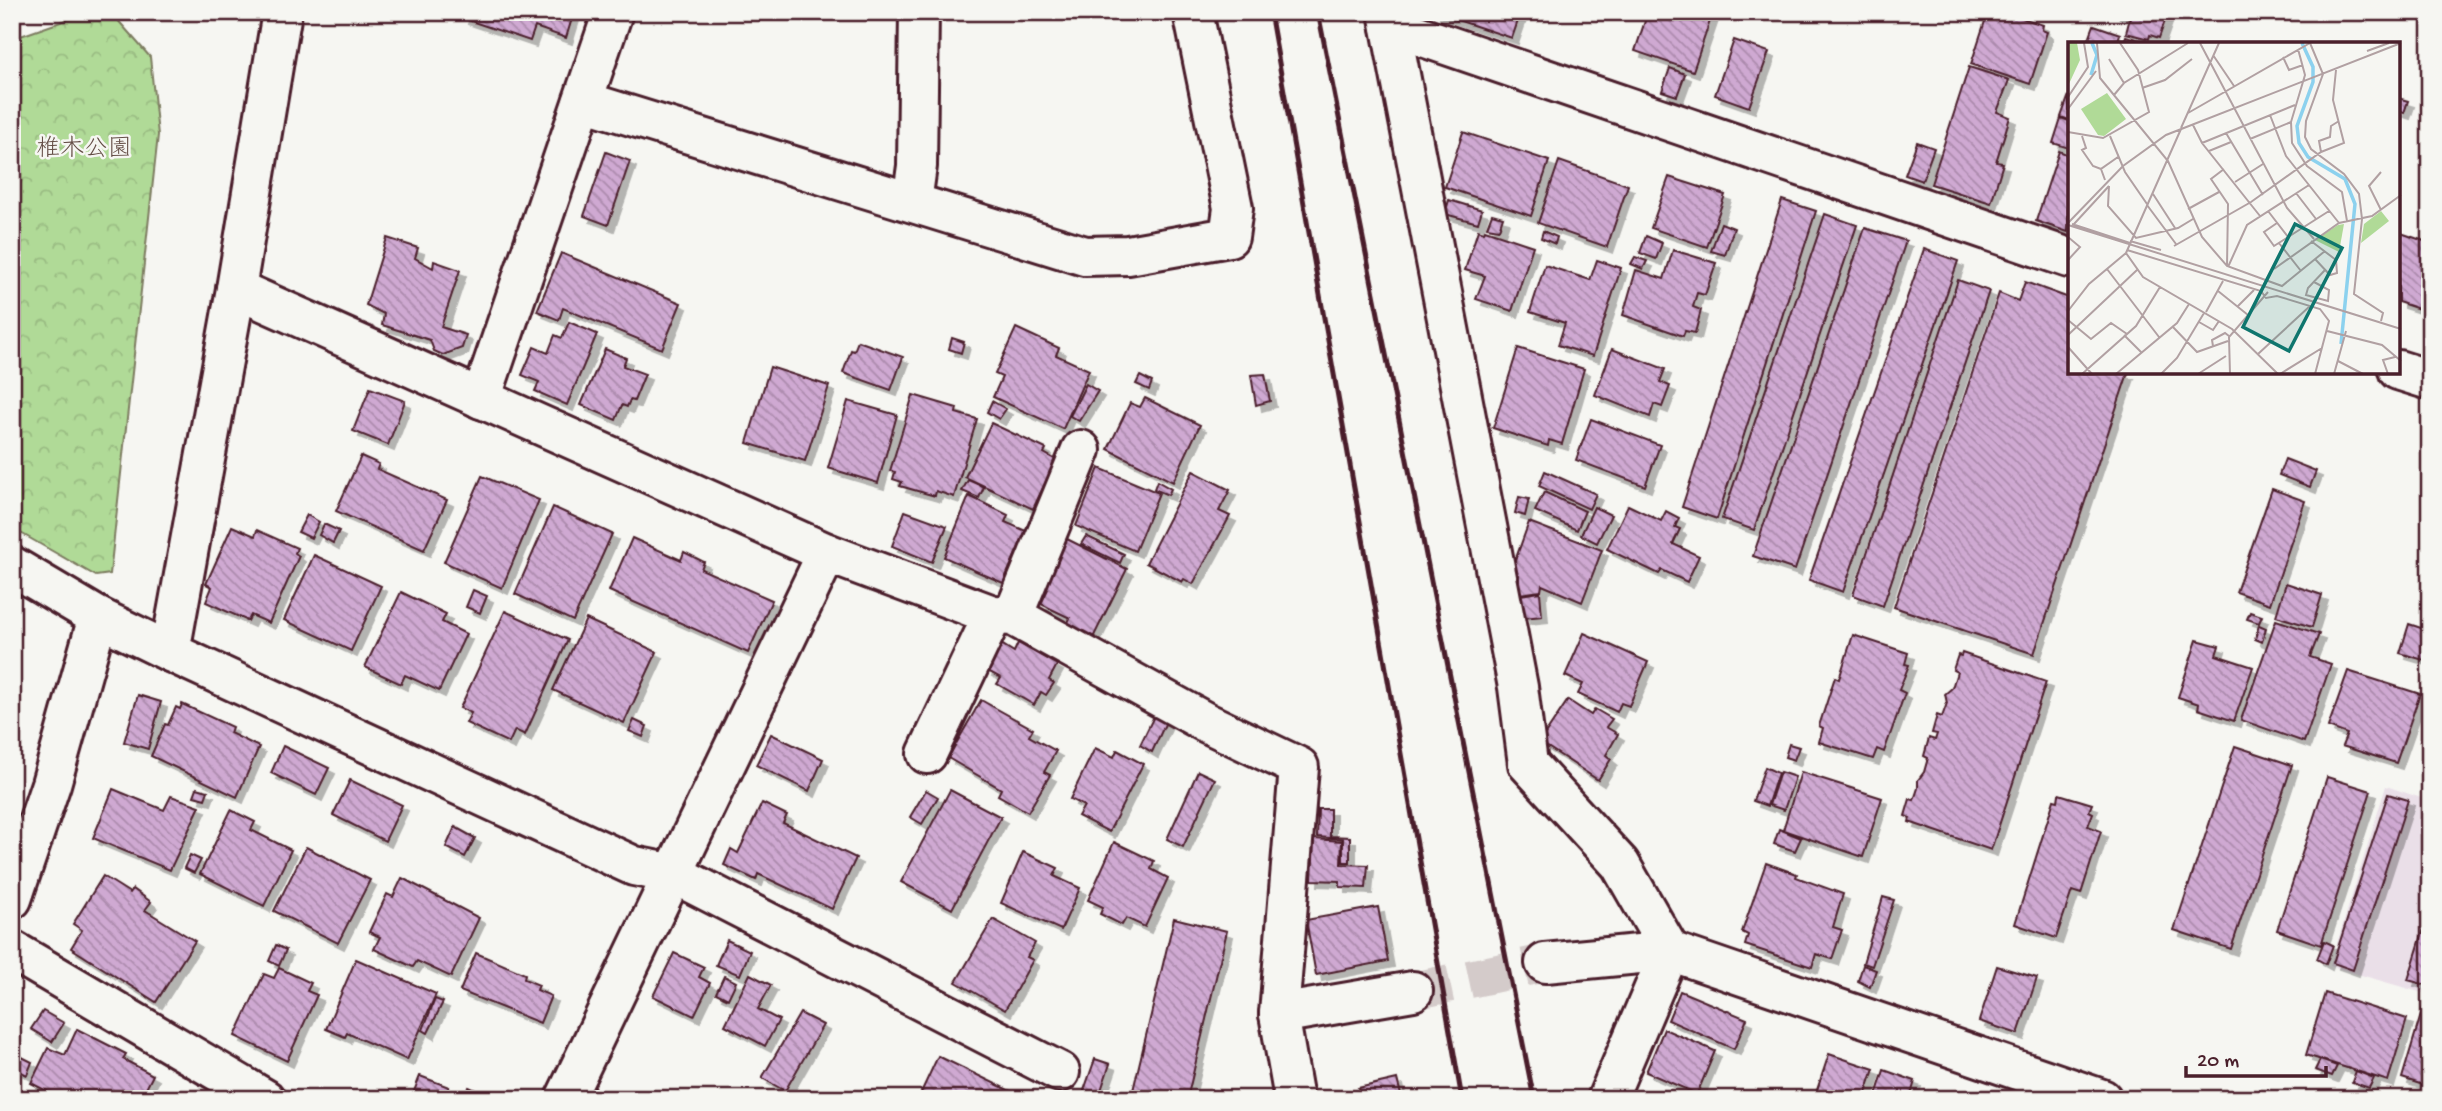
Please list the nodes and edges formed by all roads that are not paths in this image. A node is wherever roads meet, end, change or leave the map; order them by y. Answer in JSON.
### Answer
{"nodes":[{"id":1,"x":282,"y":12,"type":"edge"},
{"id":2,"x":613,"y":12,"type":"edge"},
{"id":3,"x":919,"y":12,"type":"edge"},
{"id":4,"x":1193,"y":12,"type":"edge"},
{"id":5,"x":1390,"y":19,"type":"edge"},
{"id":6,"x":583,"y":101,"type":"junction"},
{"id":7,"x":912,"y":202,"type":"junction"},
{"id":8,"x":2068,"y":258,"type":"edge"},
{"id":9,"x":236,"y":289,"type":"junction"},
{"id":10,"x":2400,"y":371,"type":"edge"},
{"id":11,"x":2430,"y":380,"type":"edge"},
{"id":12,"x":481,"y":399,"type":"junction"},
{"id":13,"x":1081,"y":450,"type":"dead end"},
{"id":14,"x":827,"y":553,"type":"junction"},
{"id":15,"x":12,"y":566,"type":"edge"},
{"id":16,"x":1003,"y":615,"type":"junction"},
{"id":17,"x":98,"y":617,"type":"junction"},
{"id":18,"x":170,"y":652,"type":"junction"},
{"id":19,"x":927,"y":754,"type":"dead end"},
{"id":20,"x":674,"y":874,"type":"junction"},
{"id":21,"x":12,"y":899,"type":"edge"},
{"id":22,"x":12,"y":950,"type":"edge"},
{"id":23,"x":1670,"y":951,"type":"junction"},
{"id":24,"x":1545,"y":962,"type":"tunnel mouth"},
{"id":25,"x":1413,"y":991,"type":"tunnel mouth"},
{"id":26,"x":1279,"y":1014,"type":"junction"},
{"id":27,"x":1060,"y":1072,"type":"dead end"},
{"id":28,"x":265,"y":1099,"type":"edge"},
{"id":29,"x":565,"y":1099,"type":"edge"},
{"id":30,"x":1294,"y":1099,"type":"edge"},
{"id":31,"x":1607,"y":1099,"type":"edge"},
{"id":32,"x":2102,"y":1099,"type":"edge"}],
"edges":[{"from":1,"to":9,"type":"street"},
{"from":2,"to":6,"type":"street"},
{"from":3,"to":7,"type":"street"},
{"from":4,"to":7,"type":"street"},
{"from":5,"to":8,"type":"street"},
{"from":5,"to":23,"type":"street"},
{"from":6,"to":7,"type":"street"},
{"from":6,"to":12,"type":"street"},
{"from":9,"to":12,"type":"street"},
{"from":9,"to":18,"type":"street"},
{"from":10,"to":11,"type":"street"},
{"from":12,"to":14,"type":"street"},
{"from":13,"to":16,"type":"street"},
{"from":14,"to":16,"type":"street"},
{"from":14,"to":20,"type":"street"},
{"from":15,"to":17,"type":"street"},
{"from":16,"to":19,"type":"street"},
{"from":16,"to":26,"type":"street"},
{"from":17,"to":18,"type":"street"},
{"from":17,"to":21,"type":"street"},
{"from":18,"to":20,"type":"street"},
{"from":20,"to":27,"type":"street"},
{"from":20,"to":29,"type":"street"},
{"from":22,"to":28,"type":"street"},
{"from":23,"to":24,"type":"street"},
{"from":23,"to":31,"type":"street"},
{"from":23,"to":32,"type":"street"},
{"from":25,"to":26,"type":"street"},
{"from":26,"to":30,"type":"street"}]}
